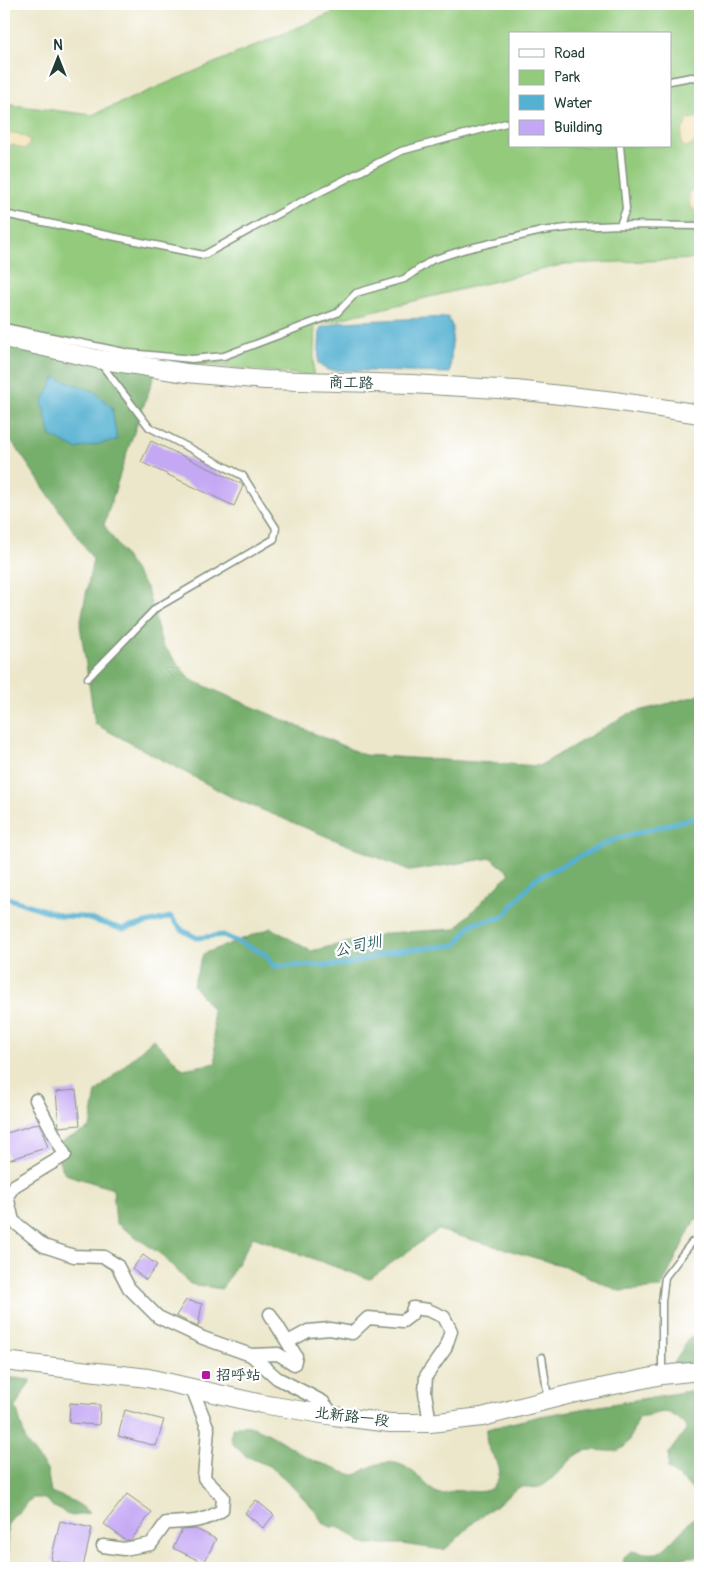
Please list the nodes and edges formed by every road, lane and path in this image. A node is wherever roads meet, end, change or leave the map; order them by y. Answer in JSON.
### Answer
{"nodes":[{"id":1,"x":700,"y":78,"type":"edge"},
{"id":2,"x":672,"y":81,"type":"edge"},
{"id":3,"x":509,"y":122,"type":"edge"},
{"id":4,"x":620,"y":148,"type":"edge"},
{"id":5,"x":4,"y":214,"type":"edge"},
{"id":6,"x":620,"y":225,"type":"junction"},
{"id":7,"x":700,"y":226,"type":"edge"},
{"id":8,"x":4,"y":327,"type":"edge"},
{"id":9,"x":4,"y":338,"type":"edge"},
{"id":10,"x":98,"y":359,"type":"junction"},
{"id":11,"x":700,"y":414,"type":"edge"},
{"id":12,"x":88,"y":678,"type":"dead end"},
{"id":13,"x":36,"y":1100,"type":"dead end"},
{"id":14,"x":692,"y":1242,"type":"dead end"},
{"id":15,"x":270,"y":1314,"type":"dead end"},
{"id":16,"x":288,"y":1342,"type":"junction"},
{"id":17,"x":251,"y":1354,"type":"junction"},
{"id":18,"x":542,"y":1357,"type":"dead end"},
{"id":19,"x":4,"y":1361,"type":"edge"},
{"id":20,"x":700,"y":1371,"type":"edge"},
{"id":21,"x":662,"y":1375,"type":"junction"},
{"id":22,"x":192,"y":1388,"type":"junction"},
{"id":23,"x":548,"y":1399,"type":"junction"},
{"id":24,"x":334,"y":1416,"type":"junction"},
{"id":25,"x":430,"y":1423,"type":"junction"},
{"id":26,"x":103,"y":1546,"type":"dead end"}],
"edges":[{"from":1,"to":2,"type":"lane"},
{"from":3,"to":5,"type":"lane"},
{"from":4,"to":6,"type":"lane"},
{"from":6,"to":7,"type":"lane"},
{"from":6,"to":8,"type":"lane"},
{"from":9,"to":10,"type":"main road","name":"商工路"},
{"from":10,"to":11,"type":"main road","name":"商工路"},
{"from":10,"to":12,"type":"lane"},
{"from":13,"to":17,"type":"street"},
{"from":14,"to":21,"type":"lane"},
{"from":15,"to":16,"type":"street"},
{"from":16,"to":17,"type":"street"},
{"from":16,"to":25,"type":"street"},
{"from":17,"to":24,"type":"street"},
{"from":18,"to":23,"type":"lane"},
{"from":19,"to":22,"type":"main road","name":"北新路一段"},
{"from":20,"to":21,"type":"main road","name":"北新路一段"},
{"from":21,"to":23,"type":"main road","name":"北新路一段"},
{"from":22,"to":24,"type":"main road","name":"北新路一段"},
{"from":22,"to":26,"type":"street"},
{"from":23,"to":25,"type":"main road","name":"北新路一段"},
{"from":24,"to":25,"type":"main road","name":"北新路一段"}]}
